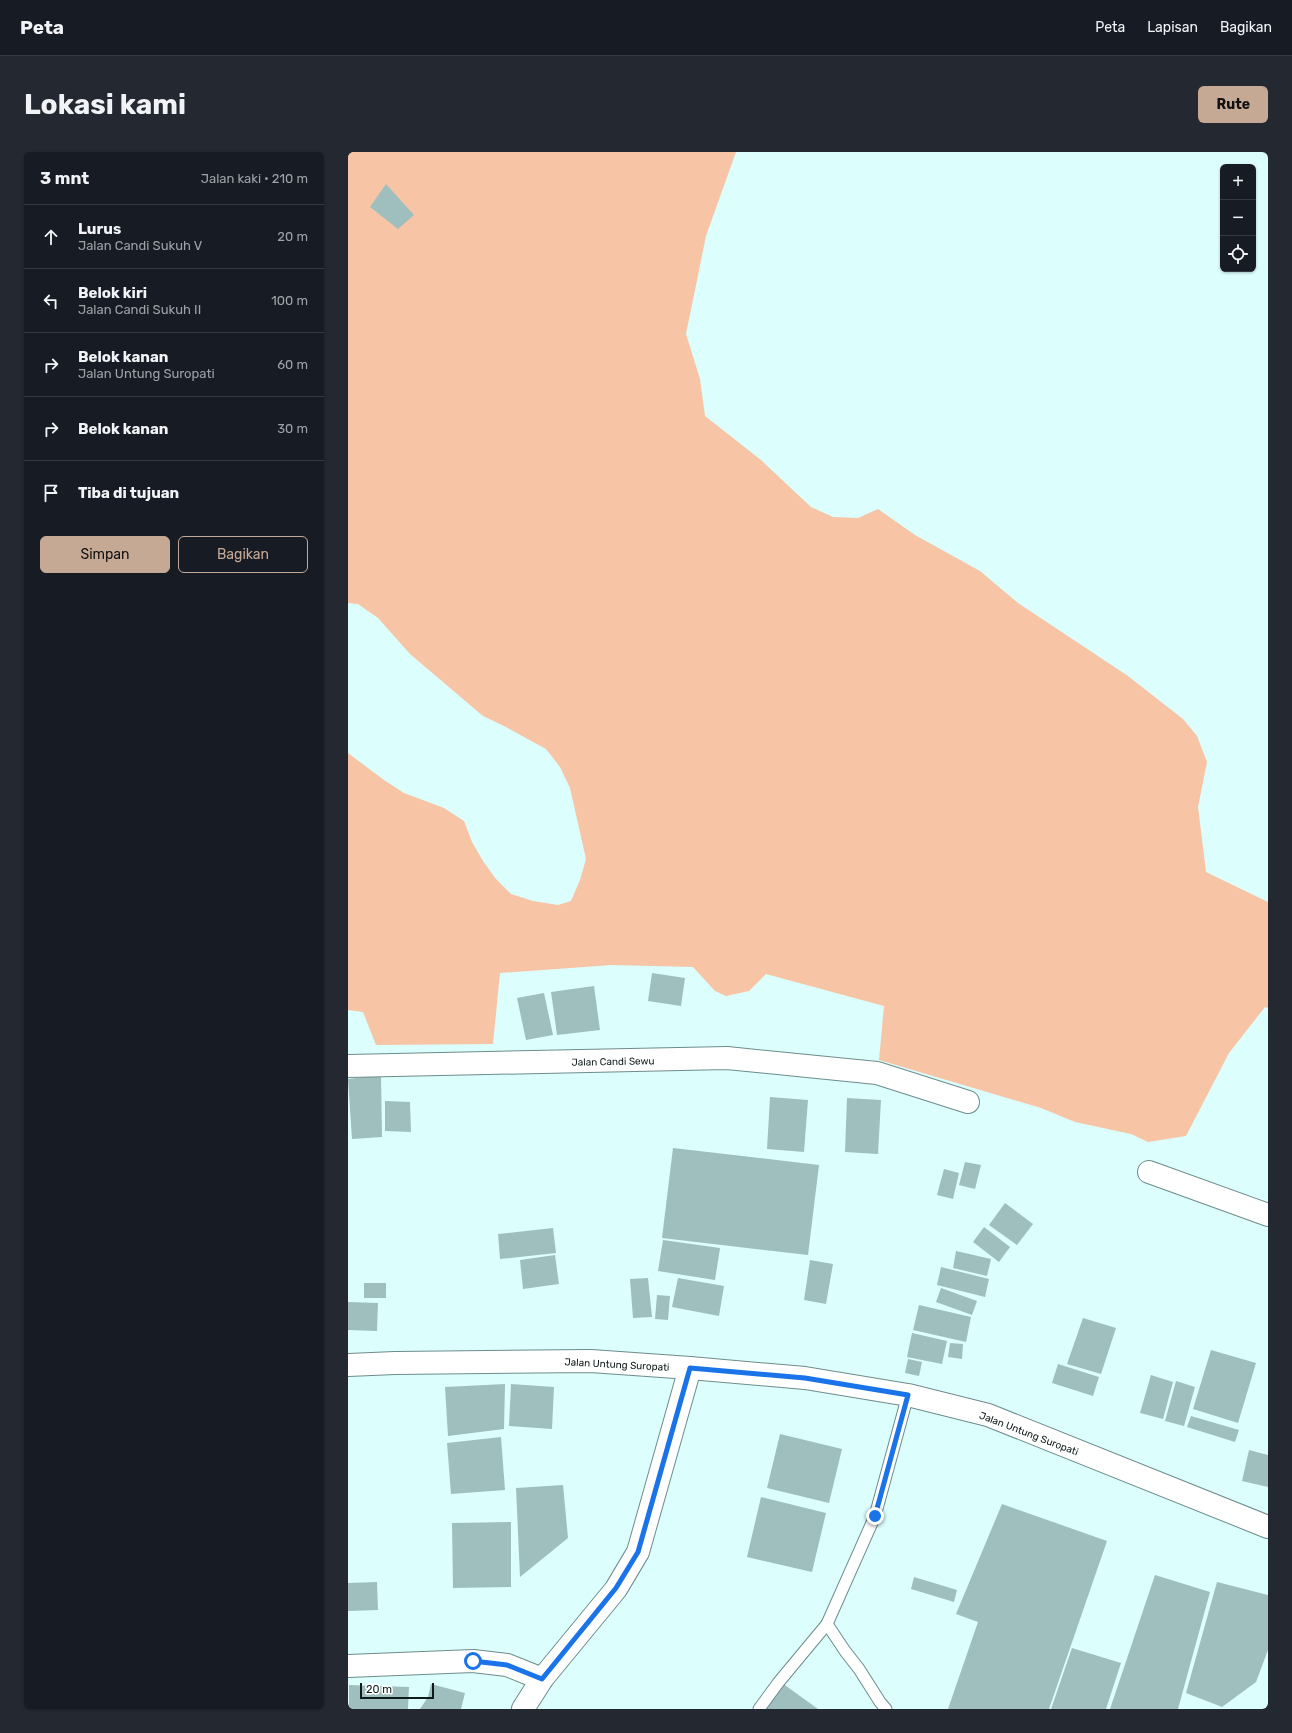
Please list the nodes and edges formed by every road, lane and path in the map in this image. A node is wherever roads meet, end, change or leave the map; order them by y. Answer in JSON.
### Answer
{"nodes":[{"id":1,"x":348,"y":1066,"type":"edge"},
{"id":2,"x":968,"y":1102,"type":"dead end"},
{"id":3,"x":1149,"y":1172,"type":"dead end"},
{"id":4,"x":1268,"y":1216,"type":"edge"},
{"id":5,"x":348,"y":1365,"type":"edge"},
{"id":6,"x":690,"y":1368,"type":"junction"},
{"id":7,"x":908,"y":1395,"type":"junction"},
{"id":8,"x":1268,"y":1526,"type":"edge"},
{"id":9,"x":827,"y":1624,"type":"junction"},
{"id":10,"x":348,"y":1666,"type":"edge"},
{"id":11,"x":542,"y":1679,"type":"junction"},
{"id":12,"x":523,"y":1709,"type":"edge"},
{"id":13,"x":760,"y":1709,"type":"edge"},
{"id":14,"x":886,"y":1709,"type":"edge"}],
"edges":[{"from":1,"to":2,"type":"street","name":"Jalan Candi Sewu"},
{"from":3,"to":4,"type":"street"},
{"from":5,"to":6,"type":"street","name":"Jalan Untung Suropati"},
{"from":6,"to":7,"type":"street","name":"Jalan Untung Suropati"},
{"from":6,"to":11,"type":"street"},
{"from":7,"to":8,"type":"street","name":"Jalan Untung Suropati"},
{"from":7,"to":9,"type":"lane"},
{"from":9,"to":13,"type":"lane"},
{"from":9,"to":14,"type":"lane"},
{"from":10,"to":11,"type":"street"},
{"from":11,"to":12,"type":"street"}]}
